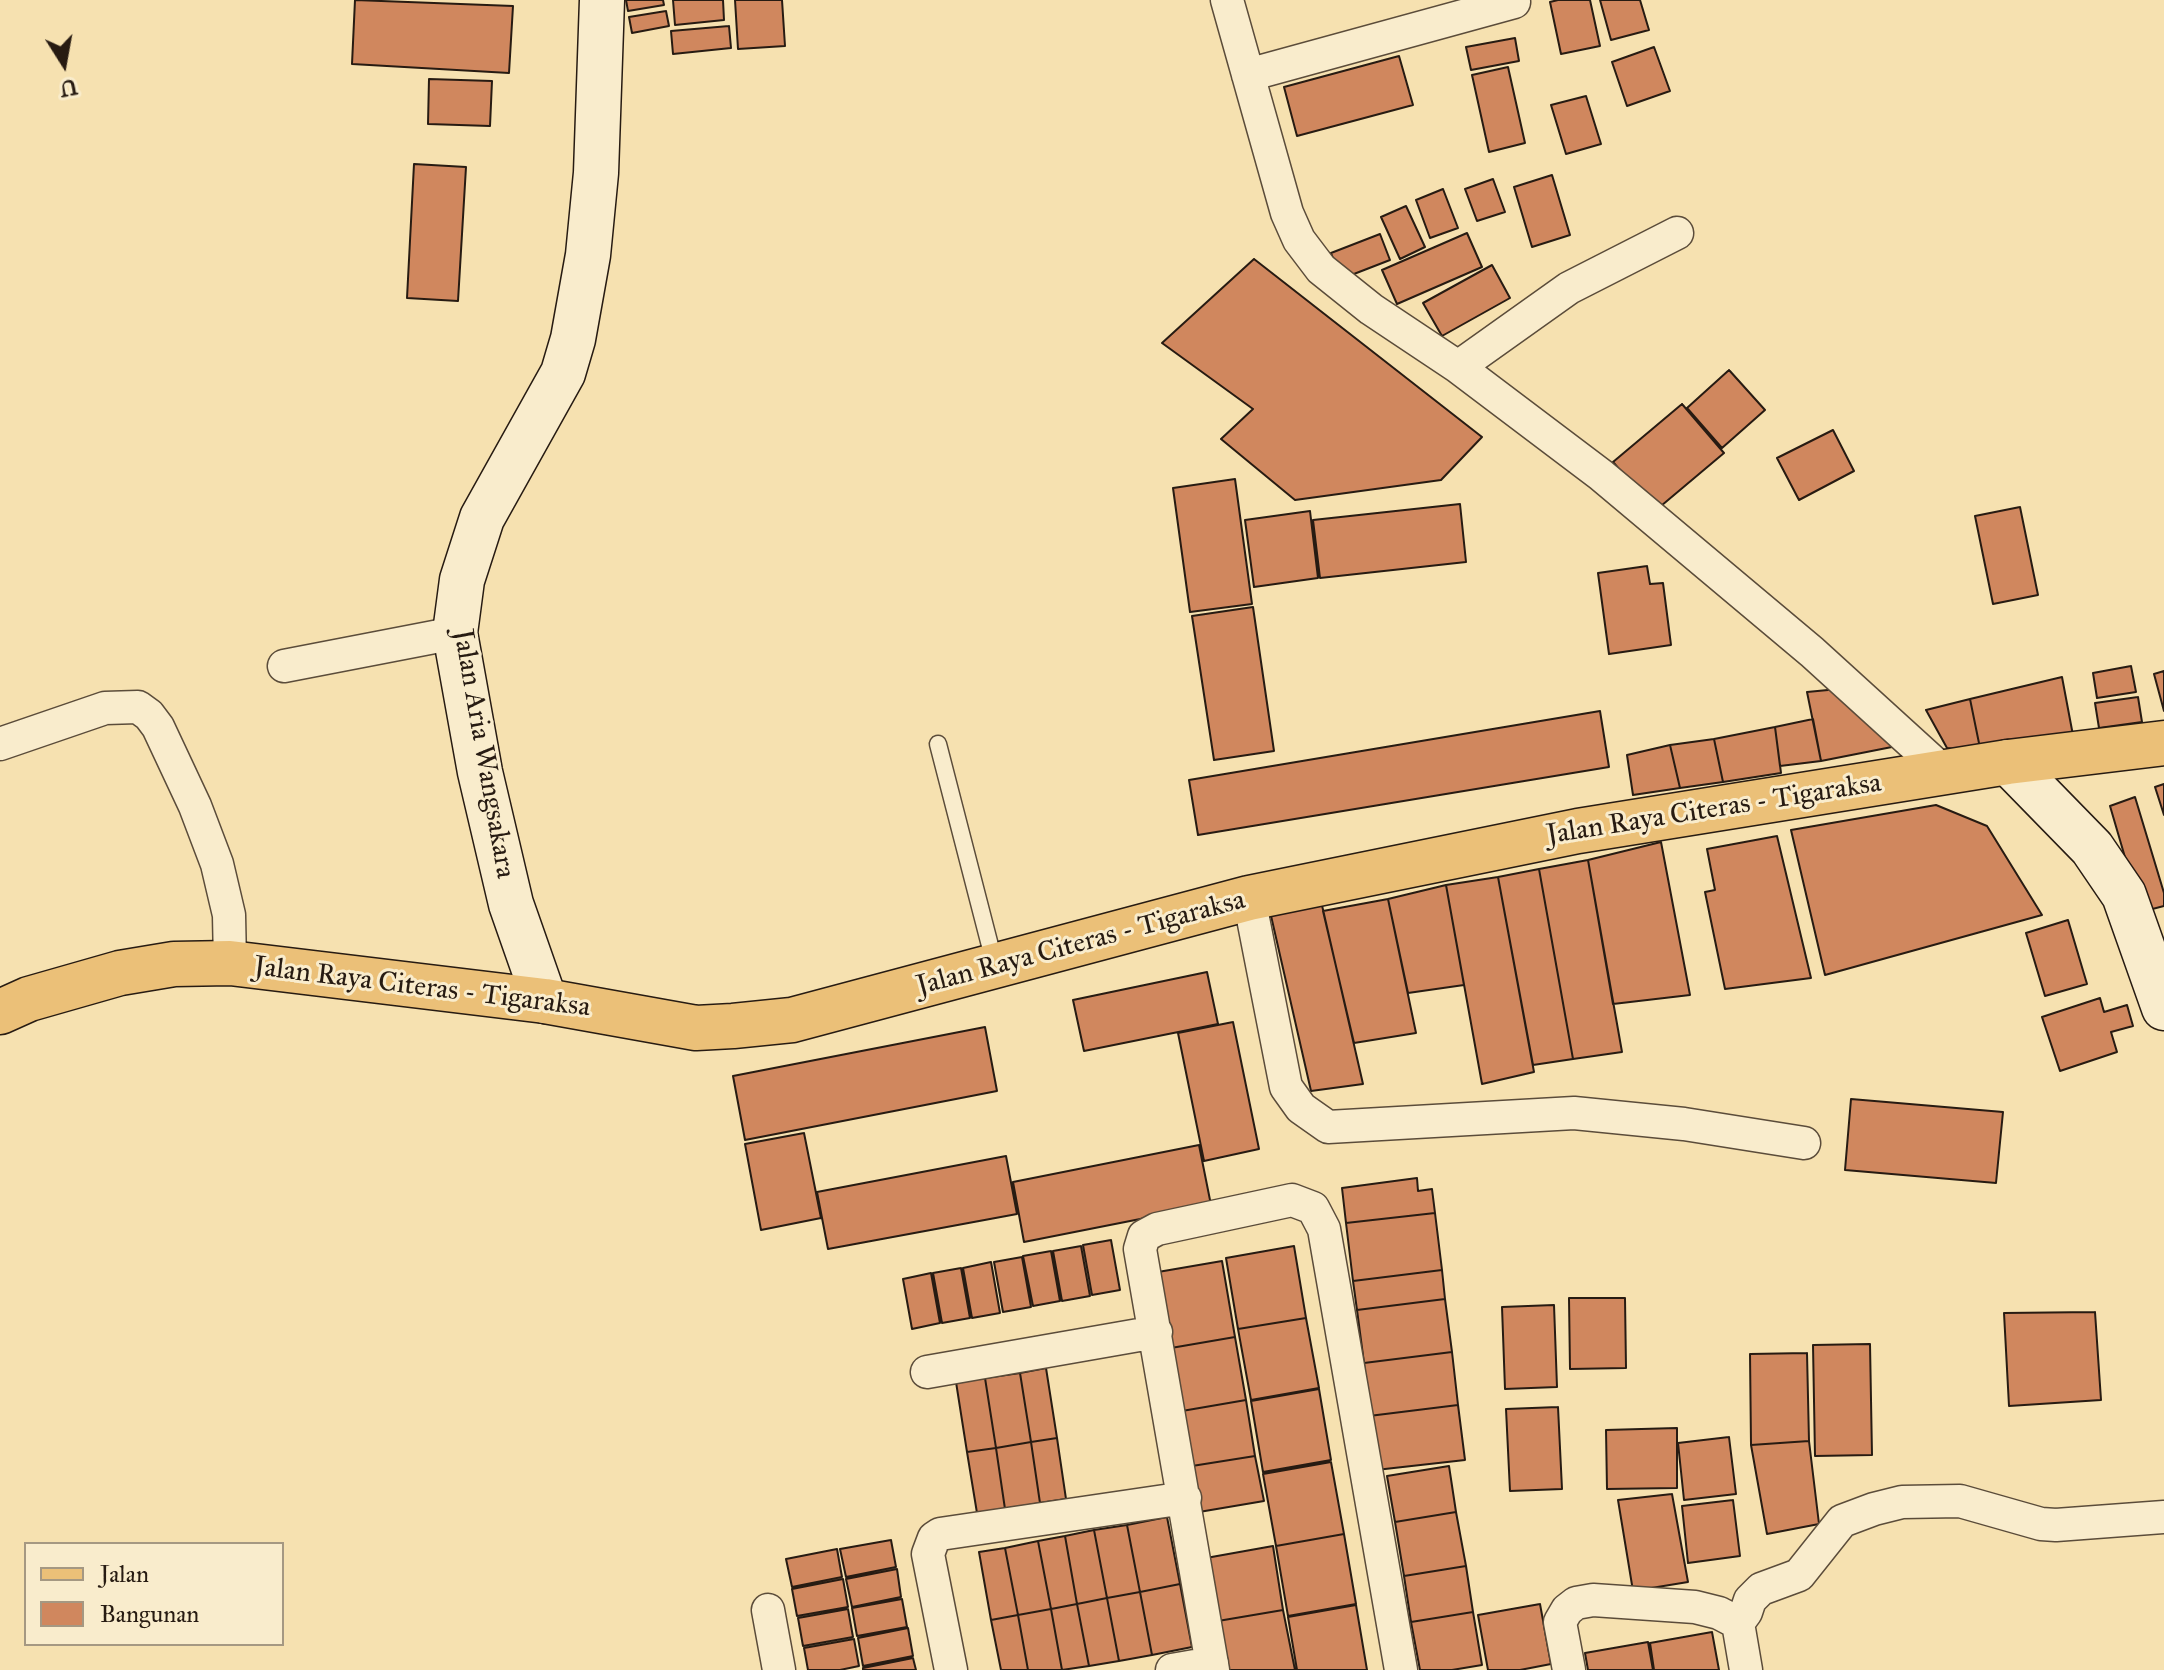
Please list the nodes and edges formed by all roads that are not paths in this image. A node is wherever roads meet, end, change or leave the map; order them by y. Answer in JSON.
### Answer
{"nodes":[{"id":1,"x":602,"y":0,"type":"edge"},
{"id":2,"x":1227,"y":0,"type":"edge"},
{"id":3,"x":1514,"y":2,"type":"edge"},
{"id":4,"x":1248,"y":75,"type":"junction"},
{"id":5,"x":1677,"y":233,"type":"dead end"},
{"id":6,"x":1458,"y":367,"type":"junction"},
{"id":7,"x":455,"y":633,"type":"junction"},
{"id":8,"x":284,"y":666,"type":"dead end"},
{"id":9,"x":2164,"y":743,"type":"edge"},
{"id":10,"x":0,"y":744,"type":"edge"},
{"id":11,"x":938,"y":744,"type":"dead end"},
{"id":12,"x":2008,"y":762,"type":"junction"},
{"id":13,"x":1945,"y":773,"type":"junction"},
{"id":14,"x":1249,"y":898,"type":"junction"},
{"id":15,"x":230,"y":963,"type":"junction"},
{"id":16,"x":996,"y":967,"type":"junction"},
{"id":17,"x":545,"y":1001,"type":"junction"},
{"id":18,"x":2164,"y":1008,"type":"edge"},
{"id":19,"x":0,"y":1012,"type":"edge"},
{"id":20,"x":1804,"y":1143,"type":"dead end"},
{"id":21,"x":1156,"y":1332,"type":"junction"},
{"id":22,"x":927,"y":1372,"type":"dead end"},
{"id":23,"x":1185,"y":1498,"type":"junction"},
{"id":24,"x":2164,"y":1517,"type":"edge"},
{"id":25,"x":768,"y":1610,"type":"dead end"},
{"id":26,"x":1738,"y":1623,"type":"junction"},
{"id":27,"x":1213,"y":1667,"type":"edge"},
{"id":28,"x":779,"y":1670,"type":"edge"},
{"id":29,"x":951,"y":1670,"type":"edge"},
{"id":30,"x":1172,"y":1670,"type":"edge"},
{"id":31,"x":1401,"y":1670,"type":"edge"},
{"id":32,"x":1569,"y":1670,"type":"edge"},
{"id":33,"x":1746,"y":1670,"type":"edge"}],
"edges":[{"from":1,"to":7,"type":"street","name":"Jalan Aria Wangsakara"},
{"from":2,"to":4,"type":"street"},
{"from":3,"to":4,"type":"street"},
{"from":4,"to":6,"type":"street"},
{"from":5,"to":6,"type":"street"},
{"from":6,"to":13,"type":"street"},
{"from":7,"to":8,"type":"street"},
{"from":7,"to":17,"type":"street","name":"Jalan Aria Wangsakara"},
{"from":9,"to":12,"type":"main road","name":"Jalan Raya Citeras - Tigaraksa"},
{"from":10,"to":15,"type":"street"},
{"from":11,"to":16,"type":"lane"},
{"from":12,"to":13,"type":"main road","name":"Jalan Raya Citeras - Tigaraksa"},
{"from":12,"to":18,"type":"street"},
{"from":13,"to":14,"type":"main road","name":"Jalan Raya Citeras - Tigaraksa"},
{"from":14,"to":16,"type":"main road","name":"Jalan Raya Citeras - Tigaraksa"},
{"from":14,"to":20,"type":"street"},
{"from":15,"to":17,"type":"main road","name":"Jalan Raya Citeras - Tigaraksa"},
{"from":15,"to":19,"type":"main road","name":"Jalan Raya Citeras - Tigaraksa"},
{"from":16,"to":17,"type":"main road","name":"Jalan Raya Citeras - Tigaraksa"},
{"from":21,"to":22,"type":"street"},
{"from":21,"to":23,"type":"street"},
{"from":21,"to":31,"type":"street"},
{"from":23,"to":27,"type":"street"},
{"from":23,"to":29,"type":"street"},
{"from":24,"to":26,"type":"street"},
{"from":25,"to":28,"type":"street"},
{"from":26,"to":32,"type":"street"},
{"from":26,"to":33,"type":"street"},
{"from":27,"to":30,"type":"street"}]}
